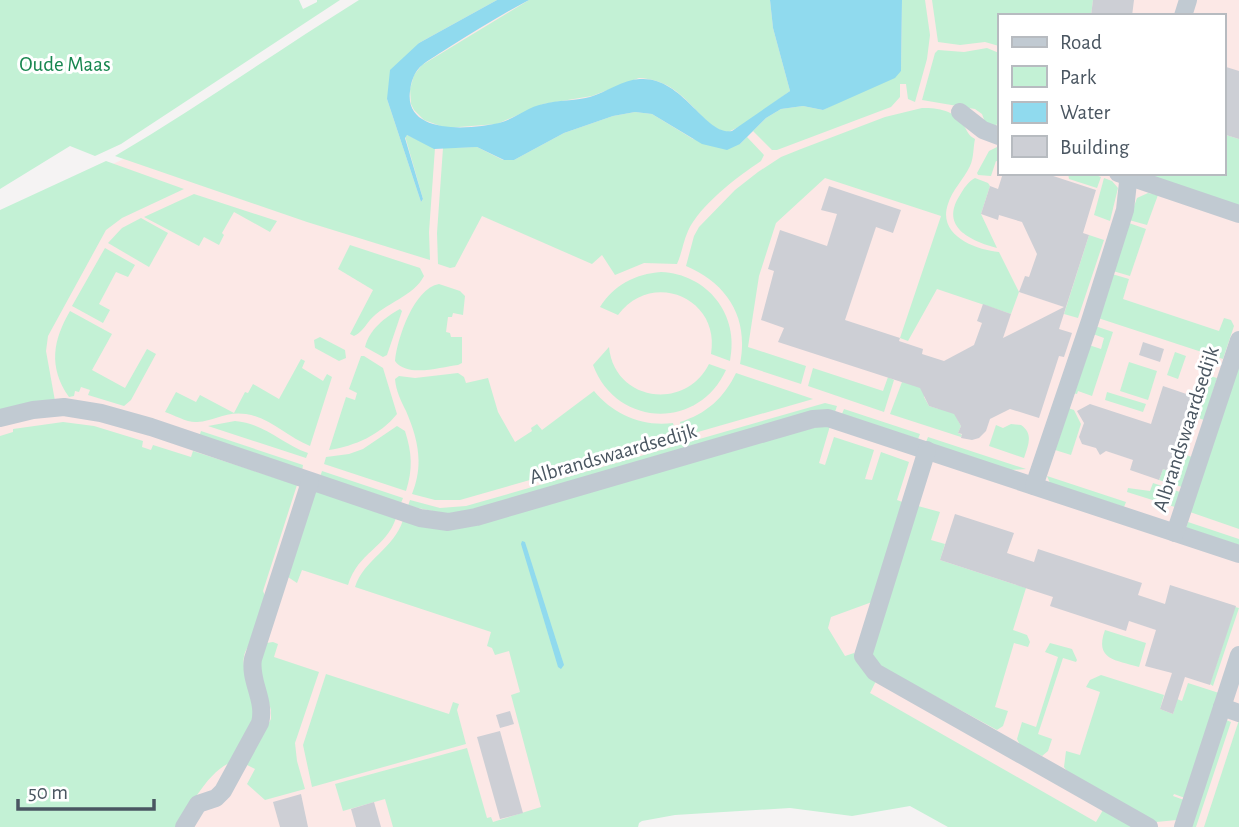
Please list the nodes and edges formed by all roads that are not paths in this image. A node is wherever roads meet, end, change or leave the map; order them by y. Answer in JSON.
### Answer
{"nodes":[{"id":1,"x":960,"y":112,"type":"dead end"},
{"id":2,"x":998,"y":136,"type":"edge"},
{"id":3,"x":1125,"y":175,"type":"edge"},
{"id":4,"x":1128,"y":175,"type":"edge"},
{"id":5,"x":1239,"y":214,"type":"edge"},
{"id":6,"x":1239,"y":340,"type":"edge"},
{"id":7,"x":0,"y":418,"type":"edge"},
{"id":8,"x":927,"y":450,"type":"junction"},
{"id":9,"x":310,"y":482,"type":"junction"},
{"id":10,"x":1034,"y":485,"type":"junction"},
{"id":11,"x":1175,"y":533,"type":"junction"},
{"id":12,"x":1239,"y":554,"type":"edge"},
{"id":13,"x":1239,"y":655,"type":"edge"},
{"id":14,"x":1230,"y":710,"type":"edge"},
{"id":15,"x":184,"y":827,"type":"edge"},
{"id":16,"x":1149,"y":827,"type":"edge"},
{"id":17,"x":1183,"y":827,"type":"edge"}],
"edges":[{"from":1,"to":2,"type":"street"},
{"from":3,"to":10,"type":"street"},
{"from":4,"to":5,"type":"street"},
{"from":6,"to":11,"type":"street","name":"Albrandswaardsedijk"},
{"from":7,"to":9,"type":"street","name":"Albrandswaardsedijk"},
{"from":8,"to":9,"type":"street","name":"Albrandswaardsedijk"},
{"from":8,"to":10,"type":"street","name":"Albrandswaardsedijk"},
{"from":8,"to":16,"type":"street"},
{"from":9,"to":15,"type":"street"},
{"from":10,"to":11,"type":"street","name":"Albrandswaardsedijk"},
{"from":11,"to":12,"type":"street","name":"Albrandswaardsedijk"},
{"from":13,"to":14,"type":"street"},
{"from":14,"to":17,"type":"street"}]}
